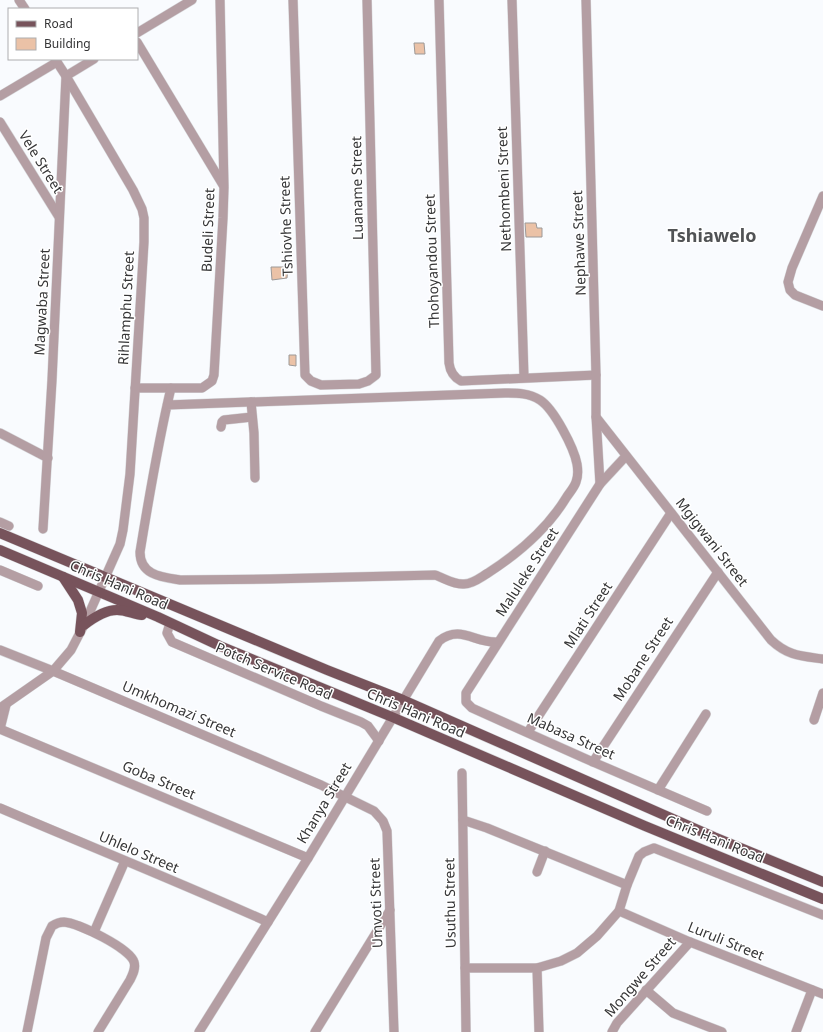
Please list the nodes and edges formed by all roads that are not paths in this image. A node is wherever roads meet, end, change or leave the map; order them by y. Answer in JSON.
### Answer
{"nodes":[{"id":1,"x":192,"y":0,"type":"edge"},
{"id":2,"x":220,"y":0,"type":"edge"},
{"id":3,"x":293,"y":0,"type":"edge"},
{"id":4,"x":366,"y":0,"type":"edge"},
{"id":5,"x":439,"y":0,"type":"edge"},
{"id":6,"x":512,"y":0,"type":"edge"},
{"id":7,"x":586,"y":0,"type":"edge"},
{"id":8,"x":138,"y":33,"type":"edge"},
{"id":9,"x":138,"y":44,"type":"edge"},
{"id":10,"x":92,"y":60,"type":"edge"},
{"id":11,"x":56,"y":61,"type":"edge"},
{"id":12,"x":66,"y":76,"type":"junction"},
{"id":13,"x":0,"y":96,"type":"edge"},
{"id":14,"x":0,"y":122,"type":"edge"},
{"id":15,"x":224,"y":186,"type":"junction"},
{"id":16,"x":823,"y":196,"type":"edge"},
{"id":17,"x":59,"y":218,"type":"junction"},
{"id":18,"x":823,"y":306,"type":"edge"},
{"id":19,"x":376,"y":375,"type":"joint"},
{"id":20,"x":596,"y":375,"type":"junction"},
{"id":21,"x":524,"y":377,"type":"junction"},
{"id":22,"x":135,"y":388,"type":"junction"},
{"id":23,"x":171,"y":388,"type":"junction"},
{"id":24,"x":250,"y":402,"type":"junction"},
{"id":25,"x":167,"y":404,"type":"junction"},
{"id":26,"x":596,"y":416,"type":"junction"},
{"id":27,"x":252,"y":417,"type":"junction"},
{"id":28,"x":221,"y":427,"type":"dead end"},
{"id":29,"x":0,"y":433,"type":"edge"},
{"id":30,"x":626,"y":456,"type":"junction"},
{"id":31,"x":48,"y":458,"type":"junction"},
{"id":32,"x":255,"y":478,"type":"dead end"},
{"id":33,"x":600,"y":484,"type":"junction"},
{"id":34,"x":671,"y":513,"type":"junction"},
{"id":35,"x":0,"y":522,"type":"edge"},
{"id":36,"x":8,"y":526,"type":"dead end"},
{"id":37,"x":43,"y":529,"type":"dead end"},
{"id":38,"x":0,"y":534,"type":"edge"},
{"id":39,"x":0,"y":550,"type":"edge"},
{"id":40,"x":0,"y":570,"type":"edge"},
{"id":41,"x":718,"y":572,"type":"junction"},
{"id":42,"x":63,"y":576,"type":"junction"},
{"id":43,"x":105,"y":578,"type":"junction"},
{"id":44,"x":38,"y":586,"type":"dead end"},
{"id":45,"x":98,"y":592,"type":"junction"},
{"id":46,"x":158,"y":617,"type":"junction"},
{"id":47,"x":170,"y":623,"type":"junction"},
{"id":48,"x":82,"y":628,"type":"junction"},
{"id":49,"x":498,"y":642,"type":"junction"},
{"id":50,"x":0,"y":650,"type":"edge"},
{"id":51,"x":823,"y":659,"type":"edge"},
{"id":52,"x":53,"y":670,"type":"junction"},
{"id":53,"x":823,"y":693,"type":"edge"},
{"id":54,"x":403,"y":700,"type":"junction"},
{"id":55,"x":3,"y":707,"type":"edge"},
{"id":56,"x":472,"y":708,"type":"joint"},
{"id":57,"x":706,"y":714,"type":"dead end"},
{"id":58,"x":392,"y":718,"type":"junction"},
{"id":59,"x":814,"y":720,"type":"dead end"},
{"id":60,"x":0,"y":729,"type":"edge"},
{"id":61,"x":528,"y":732,"type":"junction"},
{"id":62,"x":379,"y":740,"type":"junction"},
{"id":63,"x":593,"y":762,"type":"junction"},
{"id":64,"x":462,"y":773,"type":"dead end"},
{"id":65,"x":658,"y":790,"type":"junction"},
{"id":66,"x":345,"y":796,"type":"junction"},
{"id":67,"x":0,"y":808,"type":"edge"},
{"id":68,"x":707,"y":811,"type":"dead end"},
{"id":69,"x":463,"y":820,"type":"junction"},
{"id":70,"x":545,"y":851,"type":"junction"},
{"id":71,"x":308,"y":858,"type":"junction"},
{"id":72,"x":125,"y":861,"type":"junction"},
{"id":73,"x":537,"y":872,"type":"dead end"},
{"id":74,"x":823,"y":882,"type":"edge"},
{"id":75,"x":627,"y":885,"type":"junction"},
{"id":76,"x":823,"y":899,"type":"edge"},
{"id":77,"x":390,"y":910,"type":"junction"},
{"id":78,"x":619,"y":911,"type":"junction"},
{"id":79,"x":823,"y":915,"type":"edge"},
{"id":80,"x":268,"y":922,"type":"junction"},
{"id":81,"x":94,"y":932,"type":"junction"},
{"id":82,"x":690,"y":942,"type":"junction"},
{"id":83,"x":465,"y":968,"type":"junction"},
{"id":84,"x":537,"y":968,"type":"junction"},
{"id":85,"x":646,"y":990,"type":"junction"},
{"id":86,"x":812,"y":990,"type":"junction"},
{"id":87,"x":823,"y":994,"type":"edge"},
{"id":88,"x":321,"y":1028,"type":"edge"},
{"id":89,"x":27,"y":1032,"type":"edge"},
{"id":90,"x":98,"y":1032,"type":"edge"},
{"id":91,"x":199,"y":1032,"type":"edge"},
{"id":92,"x":315,"y":1032,"type":"edge"},
{"id":93,"x":394,"y":1032,"type":"edge"},
{"id":94,"x":466,"y":1032,"type":"edge"},
{"id":95,"x":539,"y":1032,"type":"edge"},
{"id":96,"x":612,"y":1032,"type":"edge"},
{"id":97,"x":722,"y":1032,"type":"edge"},
{"id":98,"x":796,"y":1032,"type":"edge"}],
"edges":[{"from":1,"to":8,"type":"street"},
{"from":2,"to":15,"type":"street","name":"Budeli Street"},
{"from":3,"to":19,"type":"street","name":"Tshiovhe Street"},
{"from":4,"to":19,"type":"street","name":"Luaname Street"},
{"from":5,"to":21,"type":"street","name":"Thohoyandou Street"},
{"from":6,"to":21,"type":"street","name":"Nethombeni Street"},
{"from":7,"to":20,"type":"street","name":"Nephawe Street"},
{"from":9,"to":15,"type":"street"},
{"from":10,"to":12,"type":"street"},
{"from":11,"to":12,"type":"street","name":"Rihlamphu Street"},
{"from":11,"to":13,"type":"street"},
{"from":12,"to":17,"type":"street","name":"Magwaba Street"},
{"from":12,"to":22,"type":"street","name":"Rihlamphu Street"},
{"from":14,"to":17,"type":"street","name":"Vele Street"},
{"from":15,"to":23,"type":"street","name":"Budeli Street"},
{"from":16,"to":18,"type":"street"},
{"from":17,"to":31,"type":"street","name":"Magwaba Street"},
{"from":20,"to":21,"type":"street","name":"Thohoyandou Street"},
{"from":20,"to":26,"type":"street","name":"Nephawe Street"},
{"from":22,"to":23,"type":"street","name":"Budeli Street"},
{"from":22,"to":43,"type":"street","name":"Rihlamphu Street"},
{"from":23,"to":25,"type":"street"},
{"from":24,"to":25,"type":"street"},
{"from":24,"to":25,"type":"street"},
{"from":24,"to":27,"type":"street"},
{"from":26,"to":30,"type":"street","name":"Mgigwani Street"},
{"from":26,"to":33,"type":"street","name":"Nephawe Street"},
{"from":27,"to":28,"type":"street"},
{"from":27,"to":32,"type":"street"},
{"from":29,"to":31,"type":"street"},
{"from":30,"to":33,"type":"street","name":"Maluleke Street"},
{"from":30,"to":34,"type":"street","name":"Mgigwani Street"},
{"from":31,"to":37,"type":"street","name":"Magwaba Street"},
{"from":33,"to":49,"type":"street","name":"Maluleke Street"},
{"from":34,"to":41,"type":"street","name":"Mgigwani Street"},
{"from":34,"to":61,"type":"street","name":"Mlati Street"},
{"from":35,"to":36,"type":"street"},
{"from":38,"to":43,"type":"main road","name":"Chris Hani Road"},
{"from":39,"to":42,"type":"main road","name":"Chris Hani Road"},
{"from":40,"to":44,"type":"street"},
{"from":41,"to":51,"type":"street","name":"Mgigwani Street"},
{"from":41,"to":63,"type":"street","name":"Mobane Street"},
{"from":42,"to":45,"type":"main road","name":"Chris Hani Road"},
{"from":42,"to":48,"type":"main road"},
{"from":43,"to":45,"type":"street","name":"Rihlamphu Street"},
{"from":43,"to":54,"type":"main road","name":"Chris Hani Road"},
{"from":45,"to":46,"type":"main road","name":"Chris Hani Road"},
{"from":45,"to":48,"type":"street","name":"Rihlamphu Street"},
{"from":46,"to":47,"type":"main road","name":"Chris Hani Road"},
{"from":46,"to":48,"type":"main road"},
{"from":47,"to":58,"type":"main road","name":"Chris Hani Road"},
{"from":47,"to":62,"type":"street","name":"Potch Service Road"},
{"from":48,"to":52,"type":"street","name":"Rihlamphu Street"},
{"from":49,"to":54,"type":"street","name":"Khanya Street"},
{"from":49,"to":56,"type":"street","name":"Maluleke Street"},
{"from":50,"to":52,"type":"street","name":"Umkhomazi Street"},
{"from":52,"to":55,"type":"street","name":"Rihlamphu Street"},
{"from":52,"to":66,"type":"street","name":"Umkhomazi Street"},
{"from":53,"to":59,"type":"street"},
{"from":54,"to":58,"type":"street","name":"Khanya Street"},
{"from":54,"to":74,"type":"main road","name":"Chris Hani Road"},
{"from":55,"to":60,"type":"street"},
{"from":56,"to":61,"type":"street","name":"Mabasa Street"},
{"from":57,"to":65,"type":"street"},
{"from":58,"to":62,"type":"street","name":"Khanya Street"},
{"from":58,"to":76,"type":"main road","name":"Chris Hani Road"},
{"from":60,"to":71,"type":"street","name":"Goba Street"},
{"from":61,"to":63,"type":"street","name":"Mabasa Street"},
{"from":62,"to":66,"type":"street","name":"Khanya Street"},
{"from":63,"to":65,"type":"street","name":"Mabasa Street"},
{"from":64,"to":69,"type":"street","name":"Usuthu Street"},
{"from":65,"to":68,"type":"street","name":"Mabasa Street"},
{"from":66,"to":71,"type":"street","name":"Khanya Street"},
{"from":66,"to":77,"type":"street","name":"Umvoti Street"},
{"from":67,"to":72,"type":"street","name":"Uhlelo Street"},
{"from":69,"to":70,"type":"street"},
{"from":69,"to":83,"type":"street","name":"Usuthu Street"},
{"from":70,"to":73,"type":"street"},
{"from":70,"to":75,"type":"street"},
{"from":71,"to":80,"type":"street","name":"Khanya Street"},
{"from":72,"to":80,"type":"street","name":"Uhlelo Street"},
{"from":72,"to":81,"type":"street"},
{"from":75,"to":78,"type":"street"},
{"from":75,"to":79,"type":"street"},
{"from":77,"to":88,"type":"street"},
{"from":77,"to":93,"type":"street","name":"Umvoti Street"},
{"from":78,"to":82,"type":"street","name":"Luruli Street"},
{"from":78,"to":84,"type":"street"},
{"from":80,"to":91,"type":"street","name":"Khanya Street"},
{"from":81,"to":89,"type":"street"},
{"from":81,"to":90,"type":"street"},
{"from":82,"to":85,"type":"street","name":"Mongwe Street"},
{"from":82,"to":86,"type":"street","name":"Luruli Street"},
{"from":83,"to":84,"type":"street"},
{"from":83,"to":94,"type":"street","name":"Usuthu Street"},
{"from":84,"to":95,"type":"street"},
{"from":85,"to":96,"type":"street","name":"Mongwe Street"},
{"from":85,"to":97,"type":"street"},
{"from":86,"to":87,"type":"street","name":"Luruli Street"},
{"from":86,"to":98,"type":"street"},
{"from":88,"to":92,"type":"street"}]}
